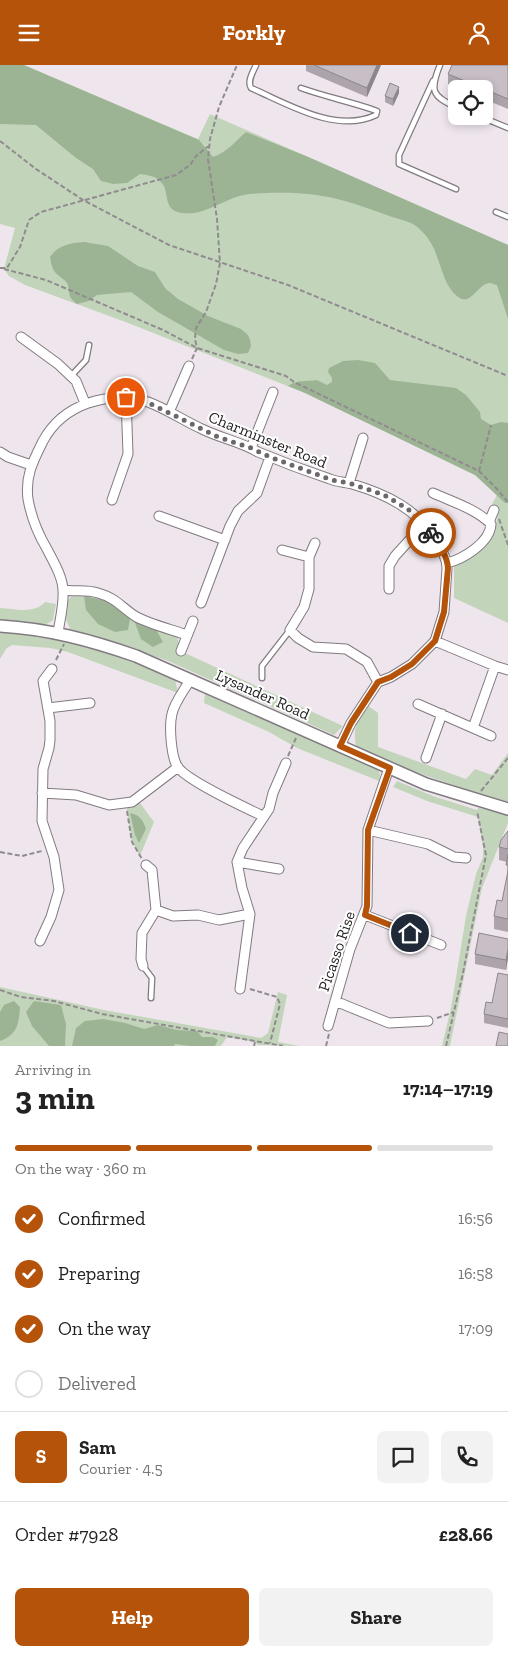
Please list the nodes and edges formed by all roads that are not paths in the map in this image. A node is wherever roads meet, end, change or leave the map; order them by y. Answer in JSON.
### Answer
{"nodes":[{"id":1,"x":256,"y":65,"type":"edge"},
{"id":2,"x":440,"y":65,"type":"edge"},
{"id":3,"x":433,"y":81,"type":"junction"},
{"id":4,"x":301,"y":88,"type":"dead end"},
{"id":5,"x":448,"y":103,"type":"edge"},
{"id":6,"x":493,"y":122,"type":"edge"},
{"id":7,"x":508,"y":128,"type":"edge"},
{"id":8,"x":456,"y":189,"type":"dead end"},
{"id":9,"x":496,"y":212,"type":"dead end"},
{"id":10,"x":508,"y":217,"type":"edge"},
{"id":11,"x":21,"y":337,"type":"dead end"},
{"id":12,"x":89,"y":345,"type":"dead end"},
{"id":13,"x":189,"y":366,"type":"road end"},
{"id":14,"x":70,"y":376,"type":"junction"},
{"id":15,"x":274,"y":392,"type":"dead end"},
{"id":16,"x":126,"y":397,"type":"junction"},
{"id":17,"x":85,"y":403,"type":"junction"},
{"id":18,"x":169,"y":412,"type":"junction"},
{"id":19,"x":363,"y":438,"type":"dead end"},
{"id":20,"x":251,"y":448,"type":"junction"},
{"id":21,"x":0,"y":451,"type":"edge"},
{"id":22,"x":270,"y":457,"type":"junction"},
{"id":23,"x":30,"y":465,"type":"junction"},
{"id":24,"x":349,"y":483,"type":"junction"},
{"id":25,"x":433,"y":493,"type":"dead end"},
{"id":26,"x":112,"y":500,"type":"dead end"},
{"id":27,"x":494,"y":510,"type":"dead end"},
{"id":28,"x":159,"y":516,"type":"dead end"},
{"id":29,"x":489,"y":522,"type":"junction"},
{"id":30,"x":424,"y":524,"type":"junction"},
{"id":31,"x":224,"y":540,"type":"junction"},
{"id":32,"x":315,"y":543,"type":"dead end"},
{"id":33,"x":282,"y":550,"type":"dead end"},
{"id":34,"x":309,"y":557,"type":"junction"},
{"id":35,"x":447,"y":563,"type":"junction"},
{"id":36,"x":389,"y":589,"type":"dead end"},
{"id":37,"x":63,"y":590,"type":"junction"},
{"id":38,"x":201,"y":603,"type":"dead end"},
{"id":39,"x":193,"y":621,"type":"dead end"},
{"id":40,"x":0,"y":626,"type":"edge"},
{"id":41,"x":290,"y":631,"type":"junction"},
{"id":42,"x":62,"y":634,"type":"junction"},
{"id":43,"x":187,"y":635,"type":"junction"},
{"id":44,"x":435,"y":641,"type":"junction"},
{"id":45,"x":181,"y":651,"type":"dead end"},
{"id":46,"x":495,"y":666,"type":"junction"},
{"id":47,"x":52,"y":669,"type":"road end"},
{"id":48,"x":508,"y":670,"type":"edge"},
{"id":49,"x":262,"y":678,"type":"dead end"},
{"id":50,"x":190,"y":679,"type":"junction"},
{"id":51,"x":378,"y":682,"type":"junction"},
{"id":52,"x":90,"y":703,"type":"dead end"},
{"id":53,"x":418,"y":704,"type":"dead end"},
{"id":54,"x":48,"y":708,"type":"junction"},
{"id":55,"x":442,"y":714,"type":"junction"},
{"id":56,"x":473,"y":728,"type":"junction"},
{"id":57,"x":491,"y":736,"type":"dead end"},
{"id":58,"x":340,"y":746,"type":"junction"},
{"id":59,"x":426,"y":758,"type":"dead end"},
{"id":60,"x":286,"y":763,"type":"road end"},
{"id":61,"x":178,"y":767,"type":"junction"},
{"id":62,"x":390,"y":768,"type":"junction"},
{"id":63,"x":42,"y":790,"type":"junction"},
{"id":64,"x":508,"y":809,"type":"edge"},
{"id":65,"x":263,"y":816,"type":"junction"},
{"id":66,"x":368,"y":830,"type":"junction"},
{"id":67,"x":466,"y":858,"type":"dead end"},
{"id":68,"x":237,"y":862,"type":"junction"},
{"id":69,"x":146,"y":865,"type":"road end"},
{"id":70,"x":279,"y":869,"type":"dead end"},
{"id":71,"x":156,"y":910,"type":"junction"},
{"id":72,"x":250,"y":914,"type":"junction"},
{"id":73,"x":365,"y":915,"type":"junction"},
{"id":74,"x":40,"y":941,"type":"dead end"},
{"id":75,"x":441,"y":945,"type":"dead end"},
{"id":76,"x":143,"y":966,"type":"joint"},
{"id":77,"x":240,"y":988,"type":"road end"},
{"id":78,"x":151,"y":998,"type":"dead end"},
{"id":79,"x":335,"y":1001,"type":"junction"},
{"id":80,"x":428,"y":1021,"type":"road end"},
{"id":81,"x":328,"y":1026,"type":"dead end"}],
"edges":[{"from":1,"to":4,"type":"lane"},
{"from":2,"to":3,"type":"lane"},
{"from":3,"to":5,"type":"lane"},
{"from":3,"to":8,"type":"lane"},
{"from":6,"to":7,"type":"lane"},
{"from":9,"to":10,"type":"lane"},
{"from":11,"to":14,"type":"street"},
{"from":12,"to":14,"type":"lane"},
{"from":13,"to":18,"type":"street"},
{"from":14,"to":17,"type":"street"},
{"from":15,"to":20,"type":"street"},
{"from":16,"to":17,"type":"street","name":"Charminster Road"},
{"from":16,"to":18,"type":"street","name":"Charminster Road"},
{"from":16,"to":26,"type":"street"},
{"from":17,"to":23,"type":"street","name":"Charminster Road"},
{"from":18,"to":20,"type":"street","name":"Charminster Road"},
{"from":19,"to":24,"type":"street"},
{"from":20,"to":22,"type":"street","name":"Charminster Road"},
{"from":21,"to":23,"type":"street"},
{"from":22,"to":24,"type":"street","name":"Charminster Road"},
{"from":22,"to":31,"type":"street"},
{"from":23,"to":37,"type":"street","name":"Charminster Road"},
{"from":24,"to":30,"type":"street","name":"Charminster Road"},
{"from":25,"to":29,"type":"street"},
{"from":27,"to":29,"type":"street"},
{"from":28,"to":31,"type":"street"},
{"from":29,"to":35,"type":"street"},
{"from":30,"to":35,"type":"street","name":"Charminster Road"},
{"from":30,"to":36,"type":"street"},
{"from":31,"to":38,"type":"street"},
{"from":32,"to":34,"type":"street"},
{"from":33,"to":34,"type":"street"},
{"from":34,"to":41,"type":"street"},
{"from":35,"to":44,"type":"street"},
{"from":37,"to":42,"type":"street","name":"Charminster Road"},
{"from":37,"to":43,"type":"street"},
{"from":39,"to":43,"type":"street"},
{"from":40,"to":42,"type":"street","name":"Lysander Road"},
{"from":41,"to":49,"type":"lane"},
{"from":41,"to":51,"type":"street"},
{"from":42,"to":50,"type":"street","name":"Lysander Road"},
{"from":43,"to":45,"type":"street"},
{"from":44,"to":46,"type":"street"},
{"from":44,"to":51,"type":"street"},
{"from":46,"to":48,"type":"street"},
{"from":46,"to":56,"type":"street"},
{"from":47,"to":54,"type":"street"},
{"from":50,"to":58,"type":"street","name":"Lysander Road"},
{"from":50,"to":61,"type":"street"},
{"from":51,"to":58,"type":"street"},
{"from":52,"to":54,"type":"street"},
{"from":53,"to":55,"type":"street"},
{"from":54,"to":63,"type":"street"},
{"from":55,"to":56,"type":"street"},
{"from":55,"to":59,"type":"street"},
{"from":56,"to":57,"type":"street"},
{"from":58,"to":62,"type":"street","name":"Lysander Road"},
{"from":60,"to":65,"type":"street"},
{"from":61,"to":63,"type":"street"},
{"from":61,"to":65,"type":"street"},
{"from":62,"to":64,"type":"street","name":"Lysander Road"},
{"from":62,"to":66,"type":"street","name":"Picasso Rise"},
{"from":63,"to":74,"type":"street"},
{"from":65,"to":68,"type":"street"},
{"from":66,"to":67,"type":"street"},
{"from":66,"to":73,"type":"street","name":"Picasso Rise"},
{"from":68,"to":70,"type":"street"},
{"from":68,"to":72,"type":"street"},
{"from":69,"to":71,"type":"street"},
{"from":71,"to":72,"type":"street"},
{"from":71,"to":76,"type":"street"},
{"from":72,"to":77,"type":"street"},
{"from":73,"to":75,"type":"street"},
{"from":73,"to":79,"type":"street","name":"Picasso Rise"},
{"from":76,"to":78,"type":"lane"},
{"from":79,"to":80,"type":"street"},
{"from":79,"to":81,"type":"street","name":"Picasso Rise"}]}
